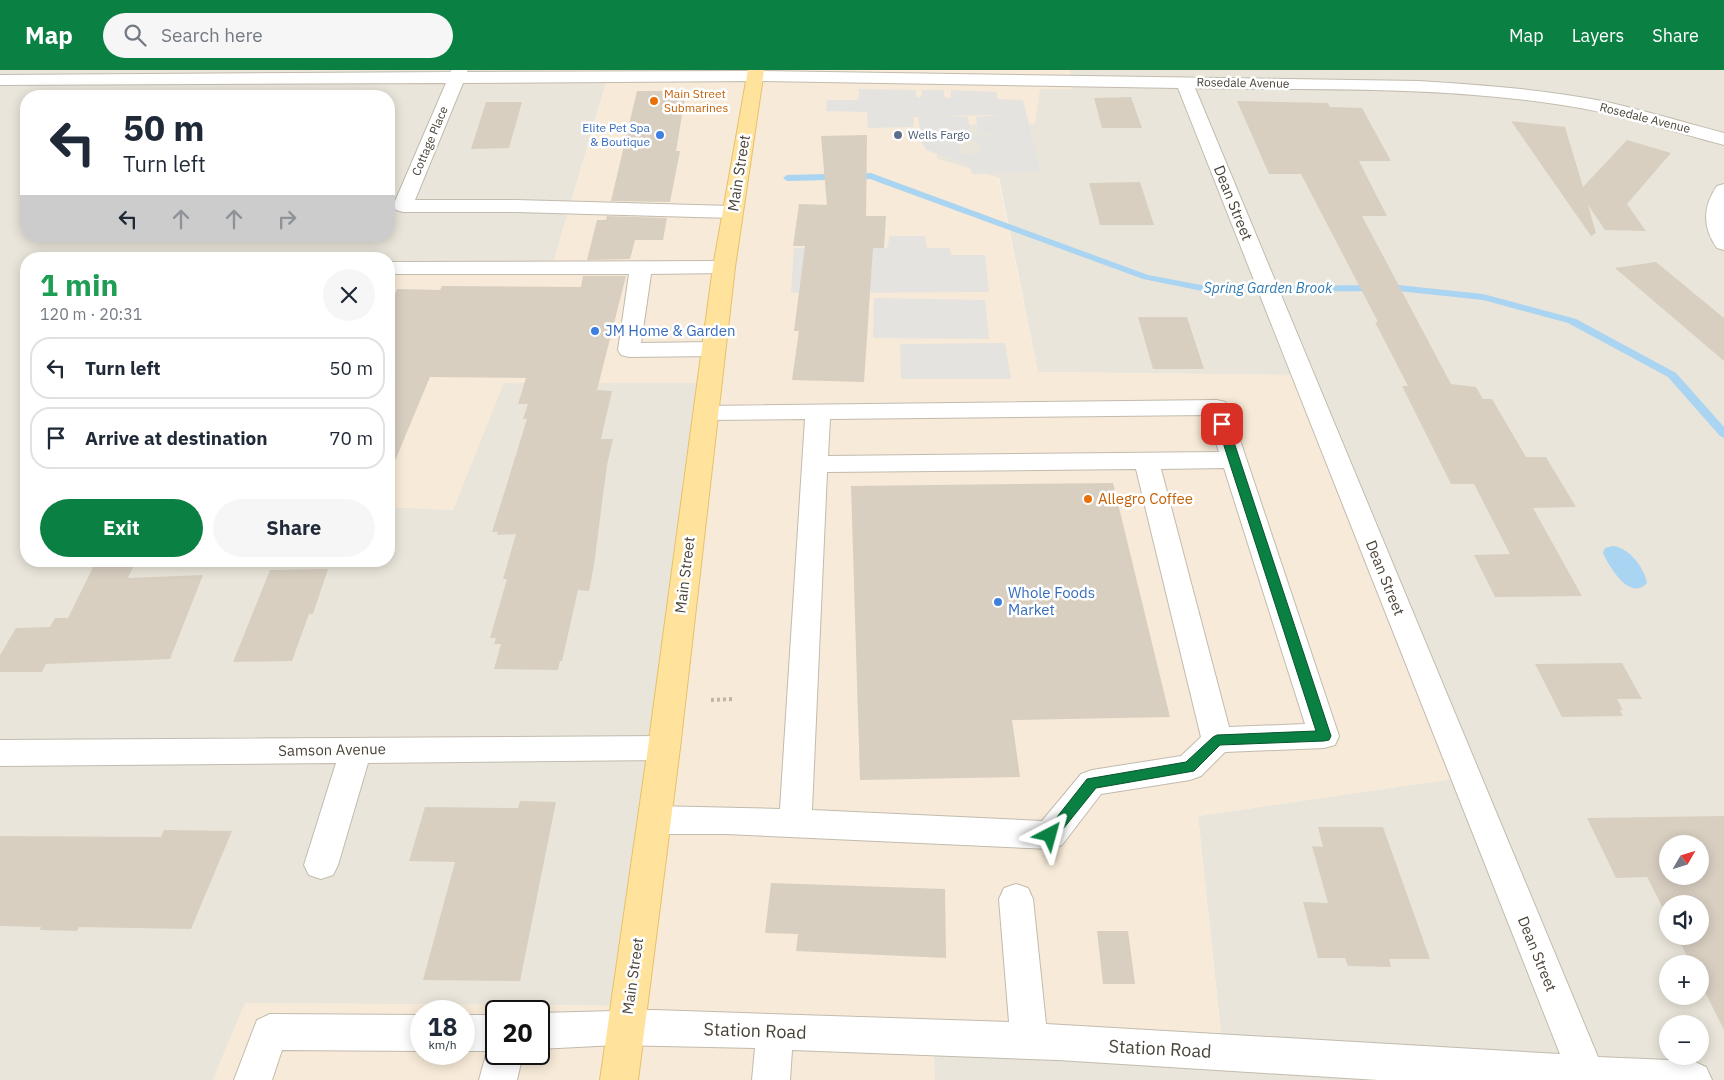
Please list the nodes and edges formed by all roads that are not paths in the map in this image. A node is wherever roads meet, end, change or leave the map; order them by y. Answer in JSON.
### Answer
{"nodes":[{"id":1,"x":756,"y":73,"type":"edge"},
{"id":2,"x":149,"y":74,"type":"edge"},
{"id":3,"x":339,"y":74,"type":"edge"},
{"id":4,"x":458,"y":74,"type":"edge"},
{"id":5,"x":1331,"y":77,"type":"edge"},
{"id":6,"x":0,"y":80,"type":"edge"},
{"id":7,"x":1184,"y":82,"type":"junction"},
{"id":8,"x":1724,"y":139,"type":"edge"},
{"id":9,"x":1724,"y":190,"type":"edge"},
{"id":10,"x":732,"y":212,"type":"junction"},
{"id":11,"x":1724,"y":244,"type":"edge"},
{"id":12,"x":641,"y":267,"type":"junction"},
{"id":13,"x":724,"y":267,"type":"junction"},
{"id":14,"x":395,"y":268,"type":"edge"},
{"id":15,"x":714,"y":349,"type":"junction"},
{"id":16,"x":818,"y":411,"type":"junction"},
{"id":17,"x":706,"y":413,"type":"junction"},
{"id":18,"x":1234,"y":460,"type":"junction"},
{"id":19,"x":1147,"y":462,"type":"junction"},
{"id":20,"x":815,"y":464,"type":"junction"},
{"id":21,"x":1217,"y":740,"type":"junction"},
{"id":22,"x":664,"y":748,"type":"junction"},
{"id":23,"x":356,"y":750,"type":"junction"},
{"id":24,"x":0,"y":753,"type":"edge"},
{"id":25,"x":654,"y":820,"type":"junction"},
{"id":26,"x":795,"y":823,"type":"junction"},
{"id":27,"x":321,"y":865,"type":"dead end"},
{"id":28,"x":1016,"y":899,"type":"dead end"},
{"id":29,"x":627,"y":1027,"type":"junction"},
{"id":30,"x":550,"y":1030,"type":"edge"},
{"id":31,"x":410,"y":1032,"type":"edge"},
{"id":32,"x":775,"y":1032,"type":"junction"},
{"id":33,"x":1030,"y":1041,"type":"junction"},
{"id":34,"x":501,"y":1065,"type":"edge"},
{"id":35,"x":1587,"y":1075,"type":"junction"},
{"id":36,"x":1519,"y":1076,"type":"edge"},
{"id":37,"x":253,"y":1080,"type":"edge"},
{"id":38,"x":498,"y":1080,"type":"edge"},
{"id":39,"x":619,"y":1080,"type":"edge"},
{"id":40,"x":771,"y":1080,"type":"edge"},
{"id":41,"x":1693,"y":1080,"type":"edge"}],
"edges":[{"from":1,"to":4,"type":"street","name":"Rosedale Avenue"},
{"from":1,"to":7,"type":"street","name":"Rosedale Avenue"},
{"from":1,"to":10,"type":"main road","name":"Main Street"},
{"from":2,"to":3,"type":"street","name":"Rosedale Avenue"},
{"from":2,"to":6,"type":"street","name":"Rosedale Avenue"},
{"from":3,"to":4,"type":"street","name":"Rosedale Avenue"},
{"from":4,"to":10,"type":"street","name":"Cottage Place"},
{"from":5,"to":7,"type":"street","name":"Rosedale Avenue"},
{"from":5,"to":8,"type":"street","name":"Rosedale Avenue"},
{"from":7,"to":35,"type":"street","name":"Dean Street"},
{"from":9,"to":11,"type":"street"},
{"from":10,"to":13,"type":"main road","name":"Main Street"},
{"from":12,"to":13,"type":"street"},
{"from":12,"to":14,"type":"street"},
{"from":12,"to":15,"type":"street"},
{"from":13,"to":15,"type":"main road","name":"Main Street"},
{"from":15,"to":17,"type":"main road","name":"Main Street"},
{"from":16,"to":17,"type":"street"},
{"from":16,"to":18,"type":"street"},
{"from":16,"to":20,"type":"street"},
{"from":17,"to":22,"type":"main road","name":"Main Street"},
{"from":18,"to":19,"type":"street"},
{"from":18,"to":21,"type":"street"},
{"from":19,"to":20,"type":"street"},
{"from":19,"to":21,"type":"street"},
{"from":20,"to":26,"type":"street"},
{"from":21,"to":26,"type":"street"},
{"from":22,"to":23,"type":"street","name":"Samson Avenue"},
{"from":22,"to":25,"type":"main road","name":"Main Street"},
{"from":23,"to":24,"type":"street","name":"Samson Avenue"},
{"from":23,"to":27,"type":"street"},
{"from":25,"to":26,"type":"street"},
{"from":25,"to":29,"type":"main road","name":"Main Street"},
{"from":28,"to":33,"type":"street"},
{"from":29,"to":30,"type":"street","name":"Station Road"},
{"from":29,"to":32,"type":"street","name":"Station Road"},
{"from":29,"to":39,"type":"main road","name":"Main Street"},
{"from":31,"to":37,"type":"street"},
{"from":32,"to":33,"type":"street","name":"Station Road"},
{"from":32,"to":40,"type":"street"},
{"from":33,"to":36,"type":"street","name":"Station Road"},
{"from":34,"to":38,"type":"street"},
{"from":35,"to":36,"type":"street","name":"Station Road"},
{"from":35,"to":41,"type":"street","name":"Station Road"}]}
